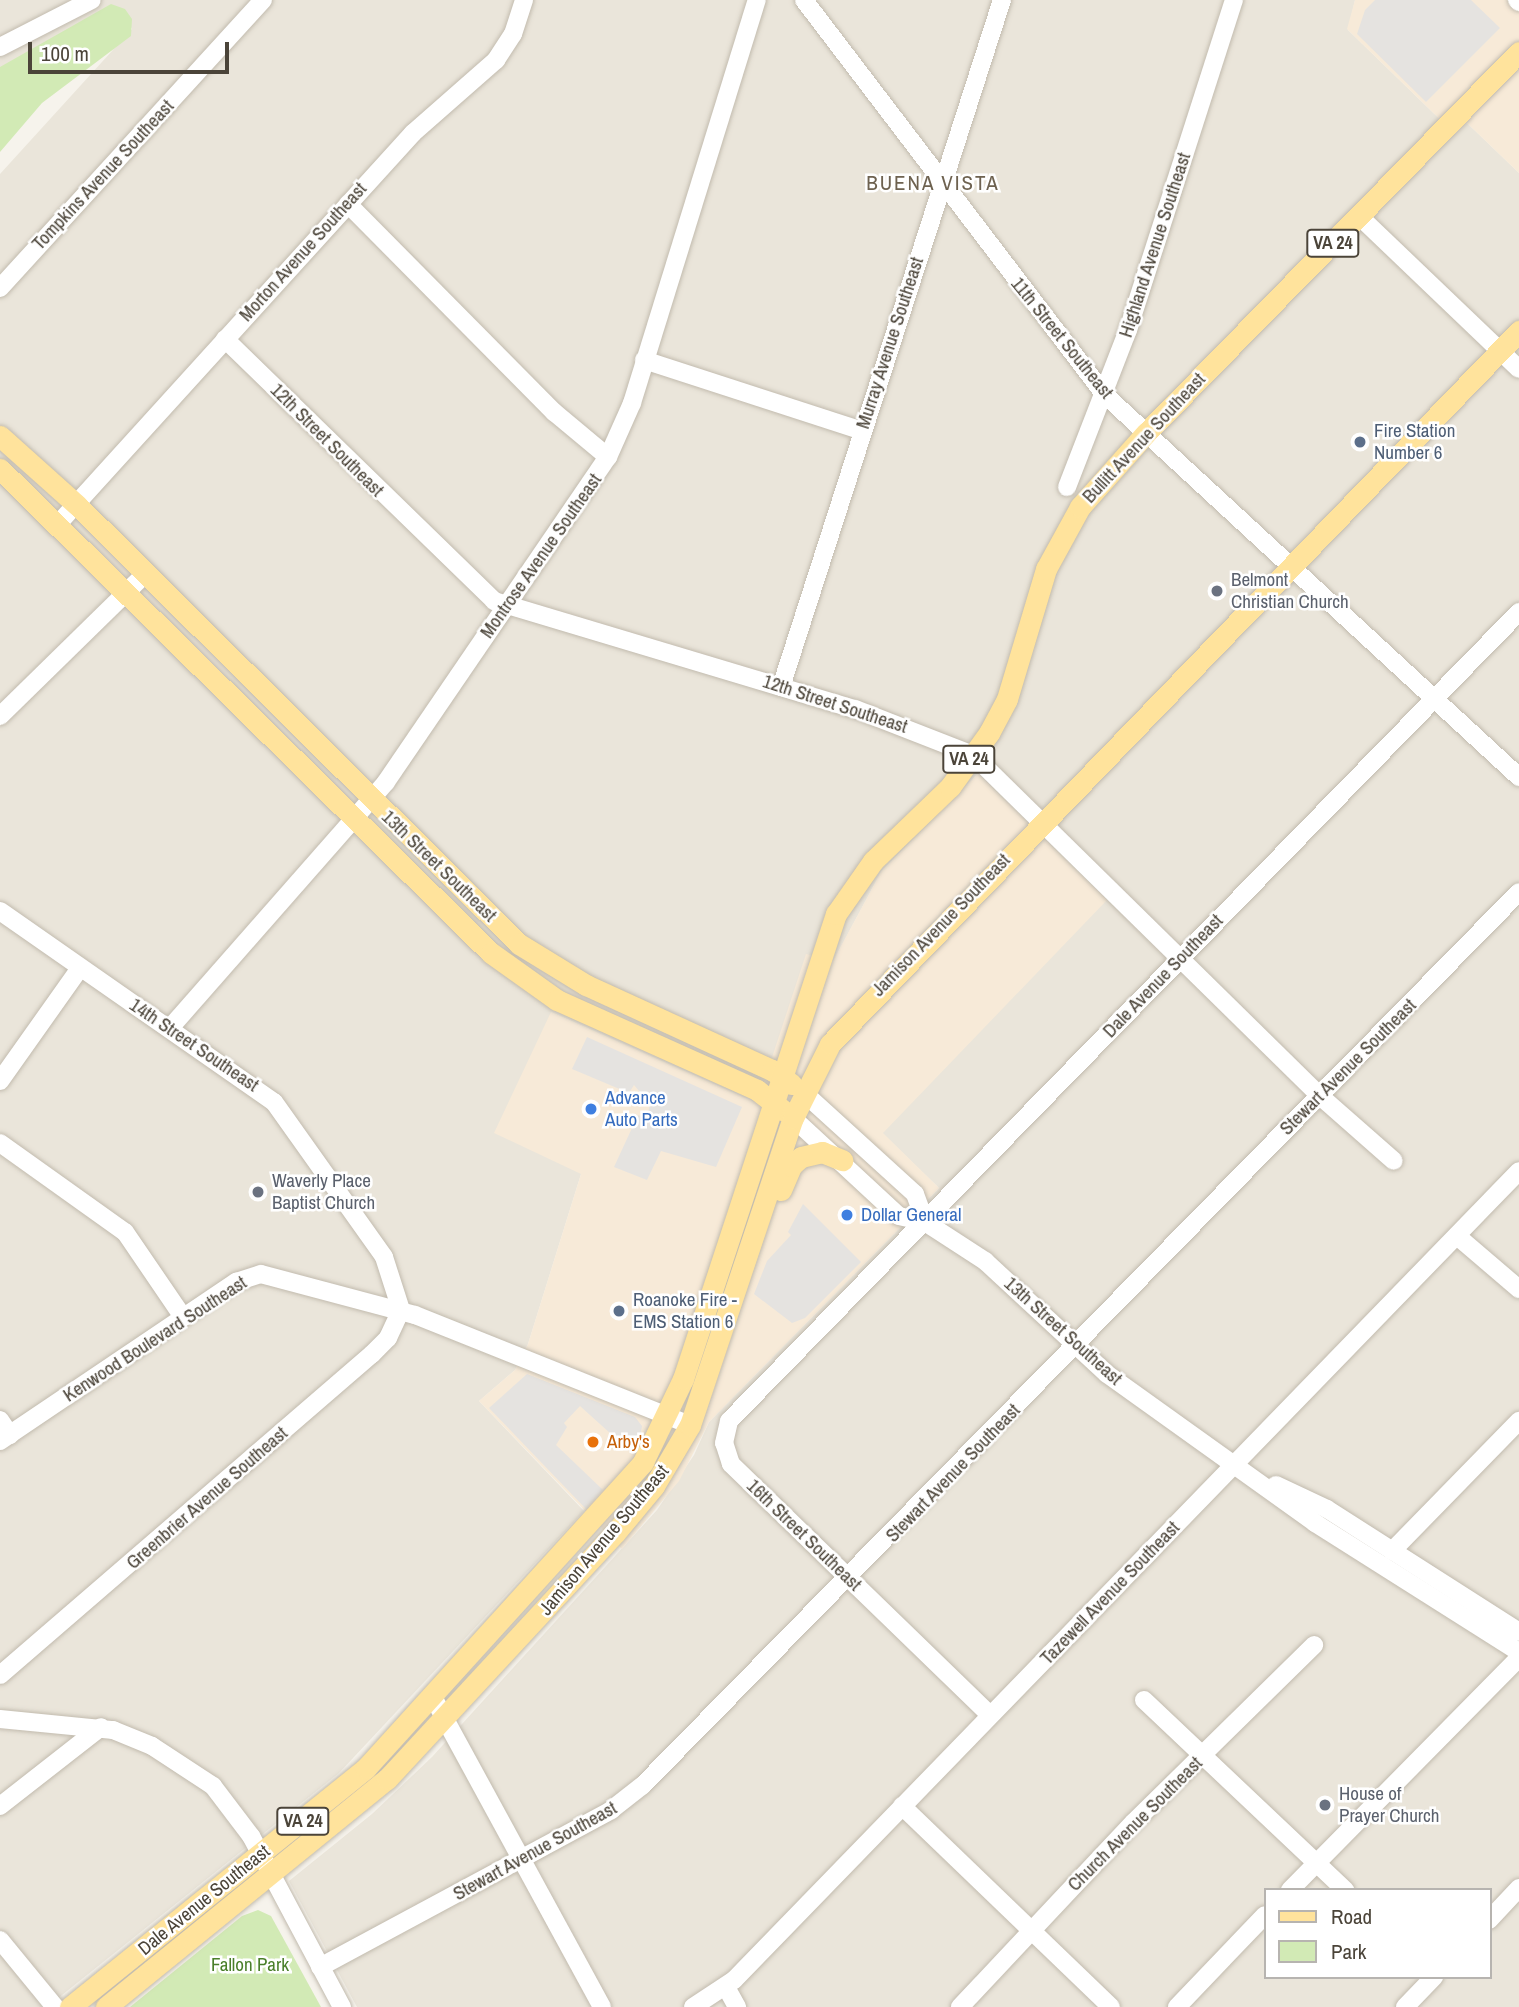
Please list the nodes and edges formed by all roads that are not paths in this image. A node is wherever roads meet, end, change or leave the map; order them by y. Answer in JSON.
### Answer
{"nodes":[{"id":1,"x":92,"y":0,"type":"edge"},
{"id":2,"x":263,"y":0,"type":"edge"},
{"id":3,"x":524,"y":0,"type":"edge"},
{"id":4,"x":757,"y":0,"type":"edge"},
{"id":5,"x":804,"y":0,"type":"edge"},
{"id":6,"x":1002,"y":0,"type":"edge"},
{"id":7,"x":1234,"y":0,"type":"edge"},
{"id":8,"x":0,"y":47,"type":"edge"},
{"id":9,"x":1519,"y":52,"type":"edge"},
{"id":10,"x":942,"y":185,"type":"junction"},
{"id":11,"x":348,"y":204,"type":"junction"},
{"id":12,"x":1359,"y":216,"type":"junction"},
{"id":13,"x":0,"y":288,"type":"edge"},
{"id":14,"x":1519,"y":331,"type":"edge"},
{"id":15,"x":225,"y":339,"type":"junction"},
{"id":16,"x":1500,"y":350,"type":"junction"},
{"id":17,"x":644,"y":360,"type":"junction"},
{"id":18,"x":1519,"y":369,"type":"edge"},
{"id":19,"x":1104,"y":394,"type":"junction"},
{"id":20,"x":862,"y":431,"type":"junction"},
{"id":21,"x":1146,"y":433,"type":"junction"},
{"id":22,"x":0,"y":436,"type":"edge"},
{"id":23,"x":608,"y":457,"type":"junction"},
{"id":24,"x":0,"y":469,"type":"edge"},
{"id":25,"x":1067,"y":487,"type":"dead end"},
{"id":26,"x":77,"y":505,"type":"junction"},
{"id":27,"x":58,"y":524,"type":"junction"},
{"id":28,"x":1292,"y":570,"type":"junction"},
{"id":29,"x":146,"y":573,"type":"junction"},
{"id":30,"x":127,"y":591,"type":"junction"},
{"id":31,"x":507,"y":606,"type":"junction"},
{"id":32,"x":1519,"y":612,"type":"edge"},
{"id":33,"x":780,"y":687,"type":"junction"},
{"id":34,"x":1433,"y":699,"type":"junction"},
{"id":35,"x":0,"y":716,"type":"edge"},
{"id":36,"x":973,"y":755,"type":"junction"},
{"id":37,"x":1519,"y":778,"type":"edge"},
{"id":38,"x":371,"y":800,"type":"junction"},
{"id":39,"x":354,"y":818,"type":"junction"},
{"id":40,"x":1041,"y":822,"type":"junction"},
{"id":41,"x":1519,"y":892,"type":"edge"},
{"id":42,"x":0,"y":911,"type":"edge"},
{"id":43,"x":1181,"y":958,"type":"junction"},
{"id":44,"x":80,"y":968,"type":"junction"},
{"id":45,"x":170,"y":1028,"type":"junction"},
{"id":46,"x":781,"y":1076,"type":"junction"},
{"id":47,"x":0,"y":1082,"type":"edge"},
{"id":48,"x":804,"y":1093,"type":"junction"},
{"id":49,"x":1320,"y":1096,"type":"junction"},
{"id":50,"x":773,"y":1102,"type":"junction"},
{"id":51,"x":793,"y":1118,"type":"junction"},
{"id":52,"x":0,"y":1143,"type":"edge"},
{"id":53,"x":842,"y":1160,"type":"junction"},
{"id":54,"x":1394,"y":1161,"type":"dead end"},
{"id":55,"x":1519,"y":1171,"type":"edge"},
{"id":56,"x":925,"y":1222,"type":"junction"},
{"id":57,"x":1457,"y":1236,"type":"junction"},
{"id":58,"x":752,"y":1239,"type":"junction"},
{"id":59,"x":1519,"y":1289,"type":"edge"},
{"id":60,"x":401,"y":1310,"type":"junction"},
{"id":61,"x":183,"y":1317,"type":"junction"},
{"id":62,"x":808,"y":1342,"type":"joint"},
{"id":63,"x":1075,"y":1347,"type":"junction"},
{"id":64,"x":668,"y":1416,"type":"junction"},
{"id":65,"x":1519,"y":1421,"type":"edge"},
{"id":66,"x":690,"y":1426,"type":"junction"},
{"id":67,"x":3,"y":1432,"type":"edge"},
{"id":68,"x":1234,"y":1466,"type":"junction"},
{"id":69,"x":1392,"y":1551,"type":"junction"},
{"id":70,"x":849,"y":1578,"type":"junction"},
{"id":71,"x":513,"y":1610,"type":"joint"},
{"id":72,"x":529,"y":1628,"type":"joint"},
{"id":73,"x":1519,"y":1632,"type":"edge"},
{"id":74,"x":1314,"y":1645,"type":"dead end"},
{"id":75,"x":1519,"y":1652,"type":"edge"},
{"id":76,"x":1519,"y":1658,"type":"edge"},
{"id":77,"x":0,"y":1675,"type":"edge"},
{"id":78,"x":433,"y":1697,"type":"junction"},
{"id":79,"x":1144,"y":1700,"type":"dead end"},
{"id":80,"x":990,"y":1715,"type":"junction"},
{"id":81,"x":0,"y":1719,"type":"edge"},
{"id":82,"x":446,"y":1719,"type":"junction"},
{"id":83,"x":102,"y":1727,"type":"junction"},
{"id":84,"x":1204,"y":1755,"type":"junction"},
{"id":85,"x":0,"y":1806,"type":"edge"},
{"id":86,"x":902,"y":1806,"type":"junction"},
{"id":87,"x":261,"y":1854,"type":"junction"},
{"id":88,"x":522,"y":1859,"type":"junction"},
{"id":89,"x":1317,"y":1864,"type":"junction"},
{"id":90,"x":271,"y":1874,"type":"junction"},
{"id":91,"x":1292,"y":1888,"type":"edge"},
{"id":92,"x":1343,"y":1888,"type":"edge"},
{"id":93,"x":1519,"y":1888,"type":"edge"},
{"id":94,"x":1264,"y":1916,"type":"edge"},
{"id":95,"x":1491,"y":1918,"type":"edge"},
{"id":96,"x":1031,"y":1931,"type":"junction"},
{"id":97,"x":0,"y":1940,"type":"edge"},
{"id":98,"x":320,"y":1967,"type":"junction"},
{"id":99,"x":1432,"y":1979,"type":"edge"},
{"id":100,"x":726,"y":1987,"type":"junction"},
{"id":101,"x":55,"y":2007,"type":"edge"},
{"id":102,"x":70,"y":2007,"type":"edge"},
{"id":103,"x":106,"y":2007,"type":"edge"},
{"id":104,"x":342,"y":2007,"type":"edge"},
{"id":105,"x":602,"y":2007,"type":"edge"},
{"id":106,"x":693,"y":2007,"type":"edge"},
{"id":107,"x":737,"y":2007,"type":"edge"},
{"id":108,"x":960,"y":2007,"type":"edge"},
{"id":109,"x":1111,"y":2007,"type":"edge"},
{"id":110,"x":1177,"y":2007,"type":"edge"},
{"id":111,"x":1405,"y":2007,"type":"edge"}],
"edges":[{"from":1,"to":8,"type":"street"},
{"from":2,"to":13,"type":"street","name":"Tompkins Avenue Southeast"},
{"from":3,"to":11,"type":"street","name":"Morton Avenue Southeast"},
{"from":4,"to":17,"type":"street","name":"Montrose Avenue Southeast"},
{"from":5,"to":10,"type":"street","name":"11th Street Southeast"},
{"from":6,"to":10,"type":"street","name":"Murray Avenue Southeast"},
{"from":7,"to":19,"type":"street","name":"Highland Avenue Southeast"},
{"from":9,"to":12,"type":"main road","name":"Bullitt Avenue Southeast","number":"VA 24"},
{"from":10,"to":19,"type":"street","name":"11th Street Southeast"},
{"from":10,"to":20,"type":"street","name":"Murray Avenue Southeast"},
{"from":11,"to":15,"type":"street","name":"Morton Avenue Southeast"},
{"from":11,"to":23,"type":"street"},
{"from":12,"to":16,"type":"street"},
{"from":12,"to":21,"type":"main road","name":"Bullitt Avenue Southeast","number":"VA 24"},
{"from":14,"to":16,"type":"main road","name":"Jamison Avenue Southeast","number":"VA 24"},
{"from":15,"to":26,"type":"street","name":"Morton Avenue Southeast"},
{"from":15,"to":31,"type":"street","name":"12th Street Southeast"},
{"from":16,"to":18,"type":"street"},
{"from":16,"to":28,"type":"main road","name":"Jamison Avenue Southeast","number":"VA 24"},
{"from":17,"to":20,"type":"street"},
{"from":17,"to":23,"type":"street","name":"Montrose Avenue Southeast"},
{"from":19,"to":21,"type":"street","name":"11th Street Southeast"},
{"from":19,"to":25,"type":"street","name":"Highland Avenue Southeast"},
{"from":20,"to":33,"type":"street","name":"Murray Avenue Southeast"},
{"from":21,"to":28,"type":"street","name":"11th Street Southeast"},
{"from":21,"to":36,"type":"main road","name":"Bullitt Avenue Southeast","number":"VA 24"},
{"from":22,"to":26,"type":"main road","name":"13th Street Southeast"},
{"from":23,"to":31,"type":"street","name":"Montrose Avenue Southeast"},
{"from":24,"to":27,"type":"main road","name":"13th Street Southeast"},
{"from":26,"to":27,"type":"street","name":"Morton Avenue Southeast"},
{"from":26,"to":29,"type":"main road","name":"13th Street Southeast"},
{"from":27,"to":30,"type":"main road","name":"13th Street Southeast"},
{"from":28,"to":34,"type":"street","name":"11th Street Southeast"},
{"from":28,"to":40,"type":"main road","name":"Jamison Avenue Southeast","number":"VA 24"},
{"from":29,"to":30,"type":"street"},
{"from":29,"to":38,"type":"main road","name":"13th Street Southeast"},
{"from":30,"to":35,"type":"street"},
{"from":30,"to":39,"type":"main road","name":"13th Street Southeast"},
{"from":31,"to":33,"type":"street","name":"12th Street Southeast"},
{"from":31,"to":38,"type":"street","name":"Montrose Avenue Southeast"},
{"from":32,"to":34,"type":"street","name":"Dale Avenue Southeast"},
{"from":33,"to":36,"type":"street","name":"12th Street Southeast"},
{"from":34,"to":37,"type":"street","name":"11th Street Southeast"},
{"from":34,"to":43,"type":"street","name":"Dale Avenue Southeast"},
{"from":36,"to":40,"type":"street","name":"12th Street Southeast"},
{"from":36,"to":46,"type":"main road","name":"Bullitt Avenue Southeast","number":"VA 24"},
{"from":38,"to":39,"type":"street","name":"Montrose Avenue Southeast"},
{"from":38,"to":46,"type":"main road","name":"13th Street Southeast"},
{"from":39,"to":45,"type":"street","name":"Montrose Avenue Southeast"},
{"from":39,"to":50,"type":"main road","name":"13th Street Southeast"},
{"from":40,"to":43,"type":"street","name":"12th Street Southeast"},
{"from":40,"to":48,"type":"main road","name":"Jamison Avenue Southeast","number":"VA 24"},
{"from":41,"to":49,"type":"street","name":"Stewart Avenue Southeast"},
{"from":42,"to":44,"type":"street","name":"14th Street Southeast"},
{"from":43,"to":49,"type":"street","name":"12th Street Southeast"},
{"from":43,"to":56,"type":"street","name":"Dale Avenue Southeast"},
{"from":44,"to":45,"type":"street","name":"14th Street Southeast"},
{"from":44,"to":47,"type":"street"},
{"from":45,"to":60,"type":"street","name":"14th Street Southeast"},
{"from":46,"to":48,"type":"main road","name":"13th Street Southeast"},
{"from":46,"to":50,"type":"main road","name":"Jamison Avenue Southeast","number":"VA 24"},
{"from":48,"to":51,"type":"main road","name":"Jamison Avenue Southeast","number":"VA 24"},
{"from":48,"to":56,"type":"street","name":"13th Street Southeast"},
{"from":49,"to":54,"type":"street","name":"12th Street Southeast"},
{"from":49,"to":63,"type":"street","name":"Stewart Avenue Southeast"},
{"from":50,"to":51,"type":"main road","name":"13th Street Southeast"},
{"from":50,"to":64,"type":"main road","name":"Jamison Avenue Southeast","number":"VA 24"},
{"from":51,"to":53,"type":"street","name":"13th Street Southeast"},
{"from":51,"to":58,"type":"main road","name":"Jamison Avenue Southeast","number":"VA 24"},
{"from":52,"to":61,"type":"street"},
{"from":53,"to":56,"type":"street","name":"13th Street Southeast"},
{"from":53,"to":58,"type":"main road"},
{"from":55,"to":57,"type":"street","name":"Tazewell Avenue Southeast"},
{"from":56,"to":62,"type":"street","name":"Dale Avenue Southeast"},
{"from":56,"to":63,"type":"street","name":"13th Street Southeast"},
{"from":57,"to":59,"type":"street"},
{"from":57,"to":68,"type":"street","name":"Tazewell Avenue Southeast"},
{"from":58,"to":66,"type":"main road","name":"Jamison Avenue Southeast","number":"VA 24"},
{"from":60,"to":61,"type":"street","name":"Kenwood Boulevard Southeast"},
{"from":60,"to":64,"type":"street"},
{"from":60,"to":77,"type":"street","name":"Greenbrier Avenue Southeast"},
{"from":61,"to":67,"type":"street","name":"Kenwood Boulevard Southeast"},
{"from":62,"to":70,"type":"street","name":"16th Street Southeast"},
{"from":63,"to":68,"type":"street","name":"13th Street Southeast"},
{"from":63,"to":70,"type":"street","name":"Stewart Avenue Southeast"},
{"from":64,"to":66,"type":"street"},
{"from":64,"to":71,"type":"main road","name":"Jamison Avenue Southeast","number":"VA 24"},
{"from":65,"to":69,"type":"street"},
{"from":66,"to":72,"type":"main road","name":"Jamison Avenue Southeast","number":"VA 24"},
{"from":68,"to":69,"type":"street","name":"13th Street Southeast"},
{"from":68,"to":75,"type":"street","name":"13th Street Southeast"},
{"from":68,"to":80,"type":"street","name":"Tazewell Avenue Southeast"},
{"from":69,"to":73,"type":"street","name":"13th Street Southeast"},
{"from":70,"to":80,"type":"street","name":"16th Street Southeast"},
{"from":70,"to":88,"type":"street","name":"Stewart Avenue Southeast"},
{"from":71,"to":78,"type":"main road","name":"Dale Avenue Southeast","number":"VA 24"},
{"from":72,"to":82,"type":"main road","name":"Dale Avenue Southeast","number":"VA 24"},
{"from":74,"to":84,"type":"street","name":"Church Avenue Southeast"},
{"from":76,"to":89,"type":"street"},
{"from":78,"to":82,"type":"street"},
{"from":78,"to":87,"type":"main road","name":"Dale Avenue Southeast","number":"VA 24"},
{"from":79,"to":84,"type":"street"},
{"from":80,"to":86,"type":"street","name":"Tazewell Avenue Southeast"},
{"from":81,"to":83,"type":"street"},
{"from":82,"to":88,"type":"street"},
{"from":82,"to":90,"type":"main road","name":"Dale Avenue Southeast","number":"VA 24"},
{"from":83,"to":85,"type":"street"},
{"from":83,"to":87,"type":"street"},
{"from":84,"to":89,"type":"street"},
{"from":84,"to":96,"type":"street","name":"Church Avenue Southeast"},
{"from":86,"to":96,"type":"street"},
{"from":86,"to":100,"type":"street","name":"Tazewell Avenue Southeast"},
{"from":87,"to":90,"type":"street"},
{"from":87,"to":102,"type":"main road","name":"Dale Avenue Southeast","number":"VA 24"},
{"from":88,"to":98,"type":"street","name":"Stewart Avenue Southeast"},
{"from":88,"to":105,"type":"street"},
{"from":89,"to":91,"type":"street"},
{"from":89,"to":92,"type":"street"},
{"from":90,"to":98,"type":"street"},
{"from":90,"to":103,"type":"main road","name":"Dale Avenue Southeast","number":"VA 24"},
{"from":93,"to":95,"type":"street"},
{"from":94,"to":110,"type":"street"},
{"from":96,"to":108,"type":"street","name":"Church Avenue Southeast"},
{"from":96,"to":109,"type":"street"},
{"from":97,"to":101,"type":"street"},
{"from":98,"to":104,"type":"street"},
{"from":99,"to":111,"type":"street"},
{"from":100,"to":106,"type":"street","name":"Tazewell Avenue Southeast"},
{"from":100,"to":107,"type":"street"}]}
